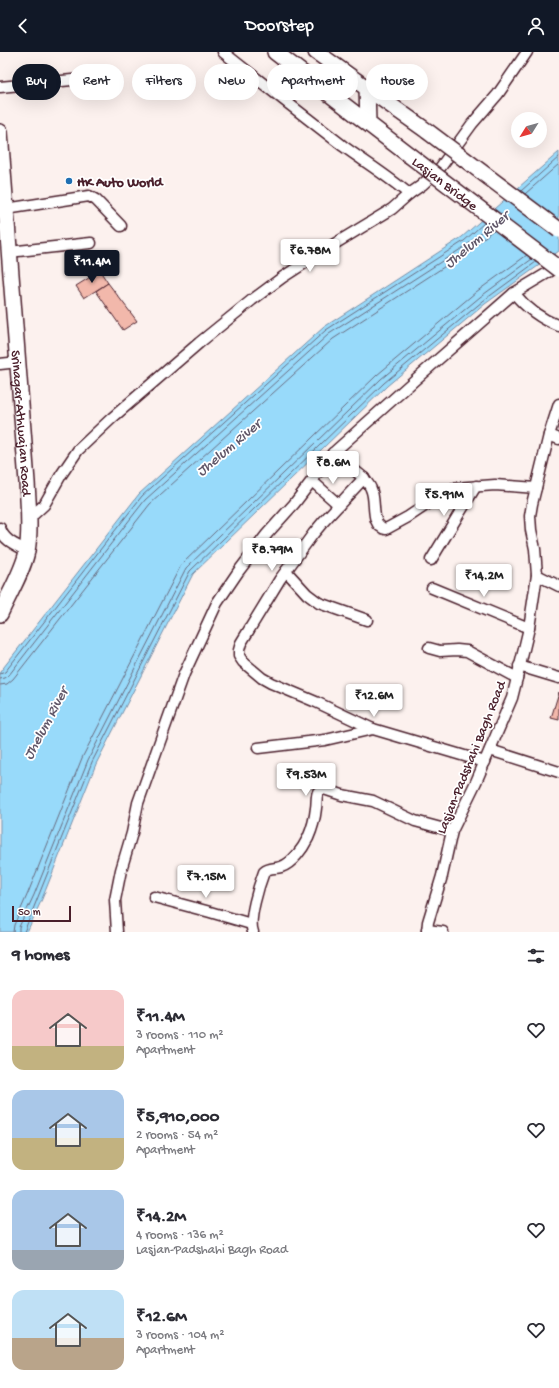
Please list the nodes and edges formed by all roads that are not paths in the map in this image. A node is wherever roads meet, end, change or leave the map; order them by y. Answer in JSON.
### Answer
{"nodes":[{"id":1,"x":223,"y":52,"type":"edge"},
{"id":2,"x":274,"y":52,"type":"edge"},
{"id":3,"x":316,"y":52,"type":"edge"},
{"id":4,"x":527,"y":52,"type":"edge"},
{"id":5,"x":69,"y":80,"type":"edge"},
{"id":6,"x":366,"y":86,"type":"edge"},
{"id":7,"x":0,"y":87,"type":"edge"},
{"id":8,"x":367,"y":100,"type":"edge"},
{"id":9,"x":385,"y":100,"type":"edge"},
{"id":10,"x":368,"y":123,"type":"junction"},
{"id":11,"x":0,"y":132,"type":"edge"},
{"id":12,"x":2,"y":179,"type":"edge"},
{"id":13,"x":409,"y":194,"type":"junction"},
{"id":14,"x":6,"y":209,"type":"junction"},
{"id":15,"x":121,"y":226,"type":"dead end"},
{"id":16,"x":559,"y":230,"type":"edge"},
{"id":17,"x":91,"y":243,"type":"dead end"},
{"id":18,"x":9,"y":252,"type":"junction"},
{"id":19,"x":559,"y":268,"type":"edge"},
{"id":20,"x":514,"y":293,"type":"junction"},
{"id":21,"x":559,"y":326,"type":"edge"},
{"id":22,"x":18,"y":362,"type":"junction"},
{"id":23,"x":0,"y":364,"type":"edge"},
{"id":24,"x":559,"y":404,"type":"edge"},
{"id":25,"x":549,"y":435,"type":"junction"},
{"id":26,"x":559,"y":439,"type":"edge"},
{"id":27,"x":333,"y":452,"type":"junction"},
{"id":28,"x":364,"y":478,"type":"junction"},
{"id":29,"x":312,"y":481,"type":"junction"},
{"id":30,"x":476,"y":486,"type":"junction"},
{"id":31,"x":536,"y":488,"type":"junction"},
{"id":32,"x":339,"y":505,"type":"junction"},
{"id":33,"x":28,"y":517,"type":"junction"},
{"id":34,"x":0,"y":528,"type":"edge"},
{"id":35,"x":27,"y":551,"type":"junction"},
{"id":36,"x":431,"y":560,"type":"dead end"},
{"id":37,"x":286,"y":571,"type":"junction"},
{"id":38,"x":537,"y":575,"type":"junction"},
{"id":39,"x":559,"y":586,"type":"edge"},
{"id":40,"x":432,"y":588,"type":"dead end"},
{"id":41,"x":0,"y":614,"type":"edge"},
{"id":42,"x":367,"y":620,"type":"dead end"},
{"id":43,"x":529,"y":628,"type":"junction"},
{"id":44,"x":429,"y":648,"type":"dead end"},
{"id":45,"x":519,"y":666,"type":"junction"},
{"id":46,"x":517,"y":678,"type":"junction"},
{"id":47,"x":559,"y":678,"type":"edge"},
{"id":48,"x":373,"y":729,"type":"junction"},
{"id":49,"x":258,"y":748,"type":"dead end"},
{"id":50,"x":490,"y":750,"type":"junction"},
{"id":51,"x":485,"y":762,"type":"junction"},
{"id":52,"x":559,"y":772,"type":"edge"},
{"id":53,"x":452,"y":831,"type":"junction"},
{"id":54,"x":154,"y":897,"type":"dead end"},
{"id":55,"x":252,"y":928,"type":"edge"},
{"id":56,"x":427,"y":931,"type":"edge"},
{"id":57,"x":117,"y":932,"type":"edge"},
{"id":58,"x":443,"y":932,"type":"edge"}],
"edges":[{"from":1,"to":13,"type":"street"},
{"from":2,"to":10,"type":"highway","name":"Lasjan Bridge"},
{"from":3,"to":6,"type":"highway"},
{"from":4,"to":13,"type":"street"},
{"from":5,"to":7,"type":"street"},
{"from":8,"to":10,"type":"highway"},
{"from":9,"to":16,"type":"highway","bridge":true},
{"from":10,"to":19,"type":"highway","name":"Lasjan Bridge","bridge":true},
{"from":11,"to":12,"type":"highway","name":"Srinagar-Athwajan Road"},
{"from":12,"to":14,"type":"highway","name":"Srinagar-Athwajan Road"},
{"from":13,"to":33,"type":"street"},
{"from":14,"to":15,"type":"street"},
{"from":14,"to":18,"type":"highway","name":"Srinagar-Athwajan Road"},
{"from":17,"to":18,"type":"street"},
{"from":18,"to":22,"type":"highway","name":"Srinagar-Athwajan Road"},
{"from":19,"to":20,"type":"street"},
{"from":20,"to":21,"type":"street"},
{"from":20,"to":27,"type":"street"},
{"from":22,"to":23,"type":"street"},
{"from":22,"to":33,"type":"highway","name":"Srinagar-Athwajan Road"},
{"from":24,"to":25,"type":"street","name":"Lasjan-Padshahi Bagh Road"},
{"from":25,"to":26,"type":"street"},
{"from":25,"to":31,"type":"street","name":"Lasjan-Padshahi Bagh Road"},
{"from":27,"to":28,"type":"street"},
{"from":27,"to":29,"type":"street"},
{"from":28,"to":30,"type":"street"},
{"from":28,"to":32,"type":"street"},
{"from":29,"to":32,"type":"street"},
{"from":29,"to":57,"type":"street"},
{"from":30,"to":31,"type":"street"},
{"from":30,"to":36,"type":"street"},
{"from":31,"to":38,"type":"street","name":"Lasjan-Padshahi Bagh Road"},
{"from":32,"to":37,"type":"street"},
{"from":33,"to":35,"type":"highway","name":"Srinagar-Athwajan Road"},
{"from":34,"to":35,"type":"street"},
{"from":35,"to":41,"type":"highway","name":"Srinagar-Athwajan Road"},
{"from":37,"to":42,"type":"street"},
{"from":37,"to":48,"type":"street"},
{"from":38,"to":39,"type":"street"},
{"from":38,"to":43,"type":"street","name":"Lasjan-Padshahi Bagh Road"},
{"from":40,"to":43,"type":"street"},
{"from":43,"to":45,"type":"street","name":"Lasjan-Padshahi Bagh Road"},
{"from":44,"to":46,"type":"street"},
{"from":45,"to":46,"type":"street","name":"Lasjan-Padshahi Bagh Road"},
{"from":45,"to":47,"type":"street"},
{"from":46,"to":50,"type":"street","name":"Lasjan-Padshahi Bagh Road"},
{"from":48,"to":49,"type":"street"},
{"from":48,"to":51,"type":"street"},
{"from":50,"to":51,"type":"street","name":"Lasjan-Padshahi Bagh Road"},
{"from":50,"to":52,"type":"street"},
{"from":51,"to":53,"type":"street","name":"Lasjan-Padshahi Bagh Road"},
{"from":53,"to":55,"type":"street"},
{"from":53,"to":56,"type":"street","name":"Lasjan-Padshahi Bagh Road"},
{"from":54,"to":55,"type":"street"},
{"from":56,"to":58,"type":"street"}]}
